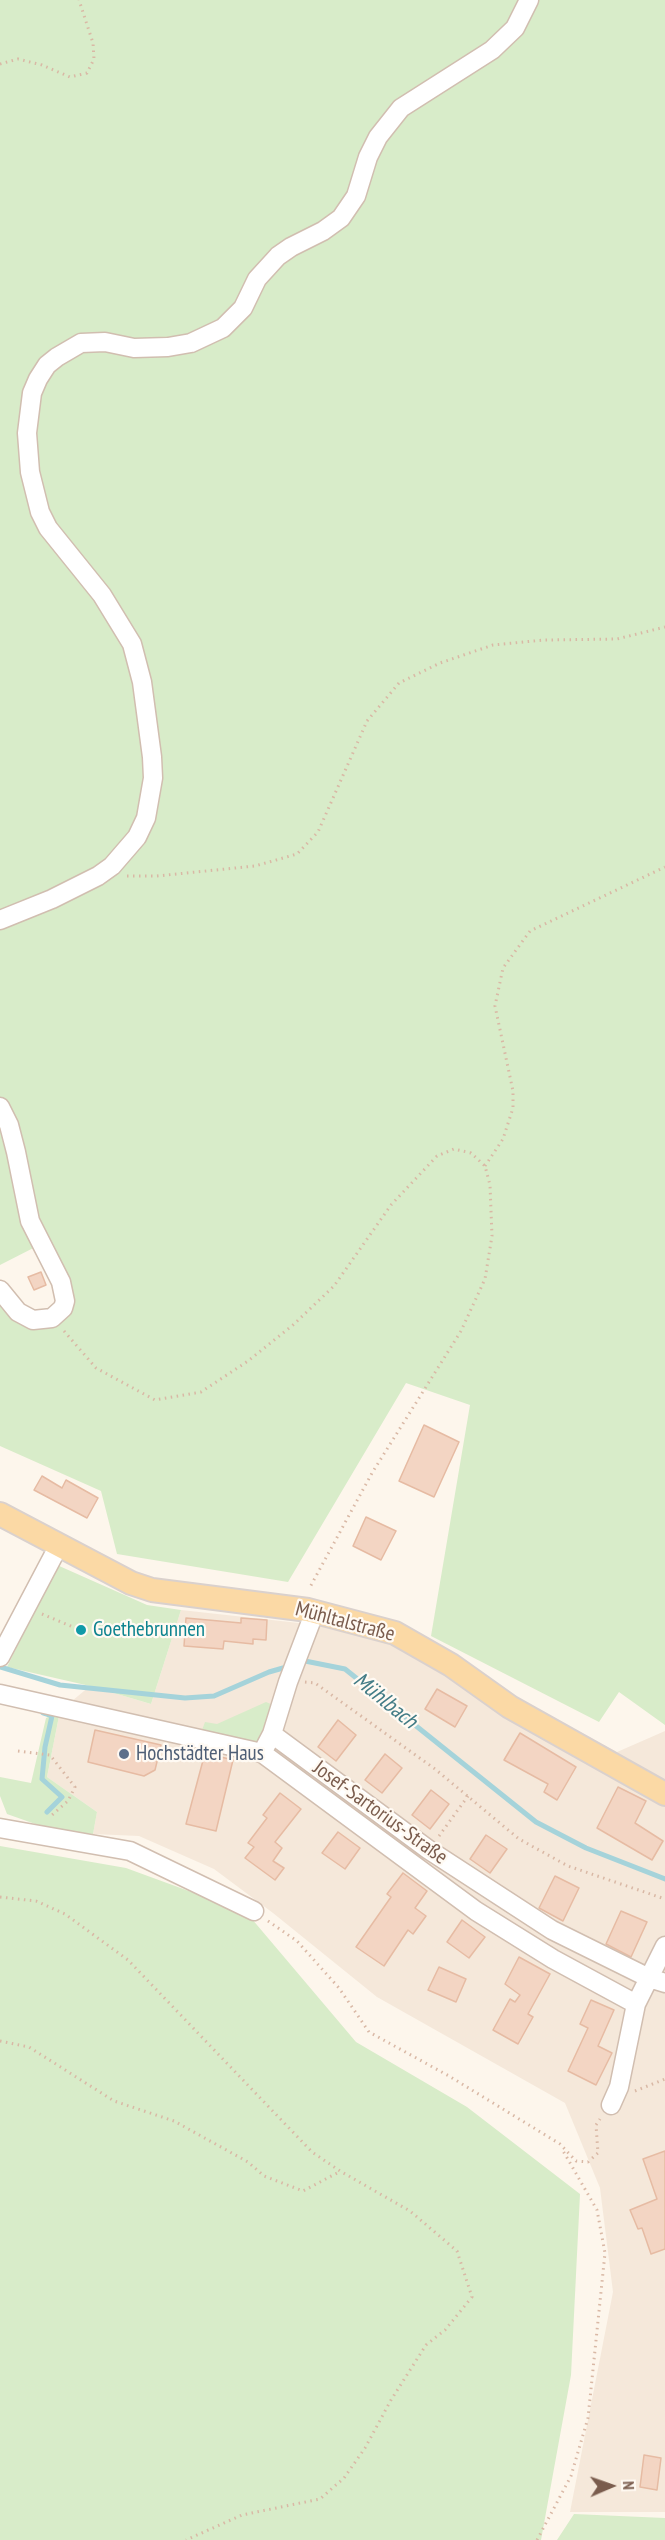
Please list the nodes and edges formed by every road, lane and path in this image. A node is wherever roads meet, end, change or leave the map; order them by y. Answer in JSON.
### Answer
{"nodes":[{"id":1,"x":79,"y":0,"type":"edge"},
{"id":2,"x":530,"y":0,"type":"edge"},
{"id":3,"x":0,"y":64,"type":"edge"},
{"id":4,"x":665,"y":627,"type":"edge"},
{"id":5,"x":665,"y":867,"type":"edge"},
{"id":6,"x":98,"y":876,"type":"junction"},
{"id":7,"x":0,"y":920,"type":"edge"},
{"id":8,"x":0,"y":1107,"type":"edge"},
{"id":9,"x":484,"y":1166,"type":"junction"},
{"id":10,"x":0,"y":1290,"type":"edge"},
{"id":11,"x":52,"y":1318,"type":"junction"},
{"id":12,"x":0,"y":1514,"type":"edge"},
{"id":13,"x":59,"y":1545,"type":"junction"},
{"id":14,"x":27,"y":1608,"type":"junction"},
{"id":15,"x":307,"y":1609,"type":"junction"},
{"id":16,"x":73,"y":1627,"type":"dead end"},
{"id":17,"x":1,"y":1655,"type":"edge"},
{"id":18,"x":289,"y":1680,"type":"junction"},
{"id":19,"x":0,"y":1694,"type":"edge"},
{"id":20,"x":272,"y":1734,"type":"junction"},
{"id":21,"x":18,"y":1751,"type":"dead end"},
{"id":22,"x":262,"y":1753,"type":"junction"},
{"id":23,"x":665,"y":1794,"type":"edge"},
{"id":24,"x":468,"y":1796,"type":"junction"},
{"id":25,"x":52,"y":1815,"type":"dead end"},
{"id":26,"x":0,"y":1828,"type":"edge"},
{"id":27,"x":429,"y":1850,"type":"junction"},
{"id":28,"x":489,"y":1890,"type":"junction"},
{"id":29,"x":0,"y":1897,"type":"edge"},
{"id":30,"x":665,"y":1899,"type":"edge"},
{"id":31,"x":254,"y":1911,"type":"joint"},
{"id":32,"x":476,"y":1911,"type":"junction"},
{"id":33,"x":665,"y":1946,"type":"edge"},
{"id":34,"x":657,"y":1981,"type":"edge"},
{"id":35,"x":636,"y":2004,"type":"junction"},
{"id":36,"x":0,"y":2041,"type":"edge"},
{"id":37,"x":665,"y":2079,"type":"edge"},
{"id":38,"x":611,"y":2105,"type":"junction"},
{"id":39,"x":560,"y":2145,"type":"junction"},
{"id":40,"x":340,"y":2171,"type":"junction"},
{"id":41,"x":186,"y":2540,"type":"edge"},
{"id":42,"x":537,"y":2540,"type":"edge"}],
"edges":[{"from":1,"to":3,"type":"path"},
{"from":2,"to":6,"type":"street"},
{"from":4,"to":6,"type":"path"},
{"from":5,"to":9,"type":"path"},
{"from":6,"to":7,"type":"street"},
{"from":8,"to":11,"type":"street"},
{"from":9,"to":11,"type":"path"},
{"from":9,"to":15,"type":"path"},
{"from":10,"to":11,"type":"street"},
{"from":12,"to":13,"type":"main road","name":"Mühltalstraße"},
{"from":13,"to":14,"type":"street"},
{"from":13,"to":15,"type":"main road","name":"Mühltalstraße"},
{"from":14,"to":16,"type":"path"},
{"from":14,"to":17,"type":"street"},
{"from":15,"to":18,"type":"street"},
{"from":15,"to":23,"type":"main road","name":"Mühltalstraße"},
{"from":18,"to":20,"type":"street"},
{"from":18,"to":24,"type":"path"},
{"from":19,"to":22,"type":"street","name":"Josef-Sartorius-Straße"},
{"from":20,"to":22,"type":"street"},
{"from":20,"to":27,"type":"street","name":"Josef-Sartorius-Straße"},
{"from":21,"to":25,"type":"path"},
{"from":22,"to":32,"type":"street","name":"Josef-Sartorius-Straße"},
{"from":24,"to":27,"type":"path"},
{"from":24,"to":30,"type":"path"},
{"from":26,"to":31,"type":"street"},
{"from":27,"to":28,"type":"street","name":"Josef-Sartorius-Straße"},
{"from":28,"to":32,"type":"street"},
{"from":28,"to":34,"type":"street","name":"Josef-Sartorius-Straße"},
{"from":29,"to":40,"type":"path"},
{"from":31,"to":39,"type":"path"},
{"from":32,"to":35,"type":"street","name":"Josef-Sartorius-Straße"},
{"from":33,"to":34,"type":"street"},
{"from":34,"to":35,"type":"street"},
{"from":35,"to":38,"type":"street"},
{"from":36,"to":40,"type":"path"},
{"from":37,"to":38,"type":"path"},
{"from":38,"to":39,"type":"path"},
{"from":39,"to":42,"type":"path"},
{"from":40,"to":41,"type":"path"}]}
